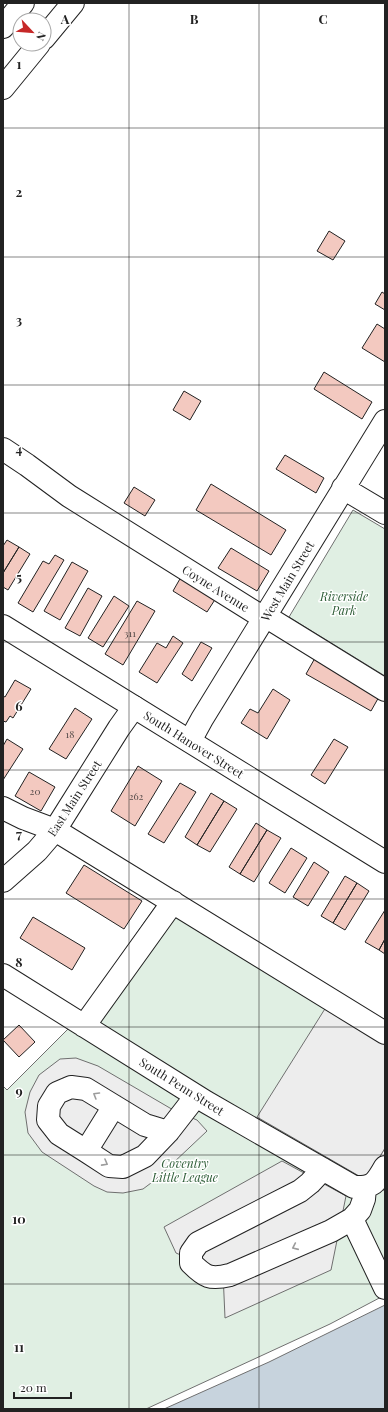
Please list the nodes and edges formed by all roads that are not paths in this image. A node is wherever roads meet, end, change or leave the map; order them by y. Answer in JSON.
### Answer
{"nodes":[{"id":1,"x":23,"y":3,"type":"edge"},
{"id":2,"x":72,"y":3,"type":"edge"},
{"id":3,"x":3,"y":27,"type":"edge"},
{"id":4,"x":52,"y":28,"type":"edge"},
{"id":5,"x":32,"y":52,"type":"edge"},
{"id":6,"x":3,"y":88,"type":"edge"},
{"id":7,"x":385,"y":421,"type":"edge"},
{"id":8,"x":3,"y":449,"type":"edge"},
{"id":9,"x":343,"y":488,"type":"junction"},
{"id":10,"x":385,"y":513,"type":"edge"},
{"id":11,"x":264,"y":617,"type":"junction"},
{"id":12,"x":3,"y":626,"type":"edge"},
{"id":13,"x":385,"y":690,"type":"edge"},
{"id":14,"x":134,"y":707,"type":"junction"},
{"id":15,"x":190,"y":741,"type":"junction"},
{"id":16,"x":3,"y":808,"type":"edge"},
{"id":17,"x":55,"y":830,"type":"junction"},
{"id":18,"x":385,"y":862,"type":"edge"},
{"id":19,"x":3,"y":881,"type":"edge"},
{"id":20,"x":173,"y":902,"type":"junction"},
{"id":21,"x":3,"y":975,"type":"edge"},
{"id":22,"x":84,"y":1026,"type":"junction"},
{"id":23,"x":385,"y":1033,"type":"edge"},
{"id":24,"x":196,"y":1096,"type":"junction"},
{"id":25,"x":114,"y":1106,"type":"junction"},
{"id":26,"x":168,"y":1132,"type":"junction"},
{"id":27,"x":86,"y":1151,"type":"junction"},
{"id":28,"x":385,"y":1168,"type":"edge"},
{"id":29,"x":323,"y":1170,"type":"junction"},
{"id":30,"x":365,"y":1188,"type":"junction"},
{"id":31,"x":352,"y":1219,"type":"junction"},
{"id":32,"x":385,"y":1288,"type":"edge"}],
"edges":[{"from":1,"to":3,"type":"main road"},
{"from":2,"to":4,"type":"main road"},
{"from":5,"to":6,"type":"main road"},
{"from":7,"to":9,"type":"main road","name":"West Main Street"},
{"from":8,"to":11,"type":"main road","name":"Coyne Avenue"},
{"from":9,"to":10,"type":"main road"},
{"from":9,"to":11,"type":"main road","name":"West Main Street"},
{"from":11,"to":13,"type":"main road","name":"Coyne Avenue"},
{"from":11,"to":15,"type":"main road","name":"West Main Street"},
{"from":12,"to":14,"type":"main road","name":"South Hanover Street"},
{"from":14,"to":15,"type":"main road","name":"South Hanover Street"},
{"from":14,"to":17,"type":"main road","name":"East Main Street"},
{"from":15,"to":18,"type":"main road","name":"South Hanover Street"},
{"from":16,"to":17,"type":"main road"},
{"from":17,"to":19,"type":"main road","name":"East Main Street"},
{"from":17,"to":20,"type":"main road"},
{"from":20,"to":22,"type":"main road"},
{"from":20,"to":23,"type":"main road"},
{"from":21,"to":22,"type":"main road","name":"South Penn Street"},
{"from":22,"to":24,"type":"main road","name":"South Penn Street"},
{"from":24,"to":26,"type":"main road"},
{"from":24,"to":29,"type":"main road","name":"South Penn Street"},
{"from":25,"to":26,"type":"main road"},
{"from":25,"to":27,"type":"main road"},
{"from":25,"to":27,"type":"main road","one_way":true},
{"from":27,"to":26,"type":"main road","one_way":true},
{"from":28,"to":30,"type":"main road"},
{"from":29,"to":30,"type":"main road","name":"South Penn Street"},
{"from":31,"to":29,"type":"main road","one_way":true},
{"from":30,"to":31,"type":"main road"},
{"from":31,"to":32,"type":"main road"}]}
